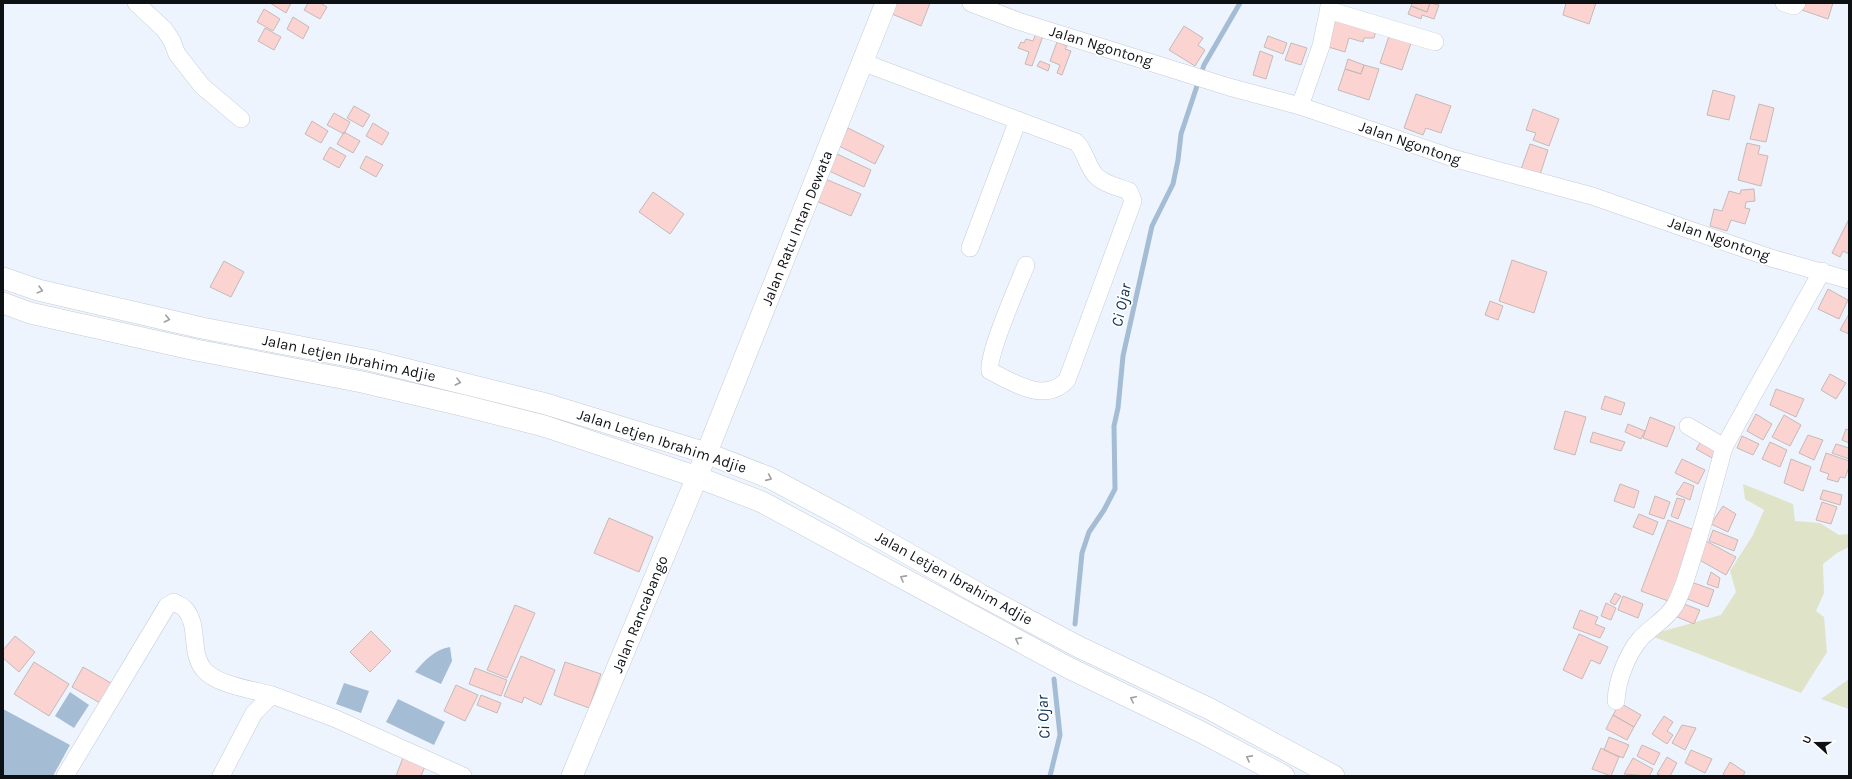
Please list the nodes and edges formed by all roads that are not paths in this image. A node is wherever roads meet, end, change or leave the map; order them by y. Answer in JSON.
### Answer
{"nodes":[{"id":1,"x":136,"y":3,"type":"edge"},
{"id":2,"x":886,"y":3,"type":"edge"},
{"id":3,"x":971,"y":3,"type":"edge"},
{"id":4,"x":1784,"y":3,"type":"edge"},
{"id":5,"x":1797,"y":3,"type":"edge"},
{"id":6,"x":1329,"y":7,"type":"edge"},
{"id":7,"x":1435,"y":42,"type":"dead end"},
{"id":8,"x":862,"y":62,"type":"junction"},
{"id":9,"x":1300,"y":106,"type":"junction"},
{"id":10,"x":241,"y":119,"type":"dead end"},
{"id":11,"x":1018,"y":120,"type":"junction"},
{"id":12,"x":970,"y":248,"type":"dead end"},
{"id":13,"x":1026,"y":265,"type":"dead end"},
{"id":14,"x":1822,"y":271,"type":"junction"},
{"id":15,"x":3,"y":278,"type":"edge"},
{"id":16,"x":1849,"y":280,"type":"edge"},
{"id":17,"x":3,"y":303,"type":"edge"},
{"id":18,"x":369,"y":360,"type":"junction"},
{"id":19,"x":362,"y":382,"type":"junction"},
{"id":20,"x":1688,"y":426,"type":"dead end"},
{"id":21,"x":1724,"y":447,"type":"junction"},
{"id":22,"x":706,"y":453,"type":"junction"},
{"id":23,"x":697,"y":477,"type":"junction"},
{"id":24,"x":272,"y":695,"type":"junction"},
{"id":25,"x":1616,"y":701,"type":"dead end"},
{"id":26,"x":1210,"y":709,"type":"junction"},
{"id":27,"x":1201,"y":732,"type":"junction"},
{"id":28,"x":65,"y":776,"type":"edge"},
{"id":29,"x":220,"y":776,"type":"edge"},
{"id":30,"x":462,"y":776,"type":"edge"},
{"id":31,"x":572,"y":776,"type":"edge"},
{"id":32,"x":1284,"y":776,"type":"edge"},
{"id":33,"x":1334,"y":776,"type":"edge"}],
"edges":[{"from":1,"to":10,"type":"street"},
{"from":2,"to":8,"type":"street","name":"Jalan Ratu Intan Dewata"},
{"from":3,"to":9,"type":"street","name":"Jalan Ngontong"},
{"from":4,"to":5,"type":"street"},
{"from":6,"to":7,"type":"street"},
{"from":6,"to":9,"type":"street"},
{"from":8,"to":11,"type":"street"},
{"from":8,"to":22,"type":"street","name":"Jalan Ratu Intan Dewata"},
{"from":9,"to":14,"type":"street","name":"Jalan Ngontong"},
{"from":11,"to":12,"type":"street"},
{"from":11,"to":13,"type":"street"},
{"from":14,"to":16,"type":"street","name":"Jalan Ngontong"},
{"from":14,"to":21,"type":"street"},
{"from":15,"to":18,"type":"street","name":"Jalan Letjen Ibrahim Adjie","one_way":true},
{"from":17,"to":19,"type":"street","name":"Jalan Letjen Ibrahim Adjie"},
{"from":18,"to":19,"type":"street"},
{"from":18,"to":22,"type":"street","name":"Jalan Letjen Ibrahim Adjie","one_way":true},
{"from":19,"to":23,"type":"street","name":"Jalan Letjen Ibrahim Adjie"},
{"from":20,"to":21,"type":"street"},
{"from":21,"to":25,"type":"street"},
{"from":22,"to":23,"type":"street","name":"Jalan Rancabango"},
{"from":22,"to":26,"type":"street","name":"Jalan Letjen Ibrahim Adjie","one_way":true},
{"from":27,"to":23,"type":"street","name":"Jalan Letjen Ibrahim Adjie","one_way":true},
{"from":23,"to":31,"type":"street","name":"Jalan Rancabango"},
{"from":24,"to":28,"type":"street"},
{"from":24,"to":29,"type":"street"},
{"from":24,"to":30,"type":"street"},
{"from":26,"to":27,"type":"street"},
{"from":26,"to":33,"type":"street","name":"Jalan Letjen Ibrahim Adjie"},
{"from":32,"to":27,"type":"street","name":"Jalan Letjen Ibrahim Adjie","one_way":true}]}
